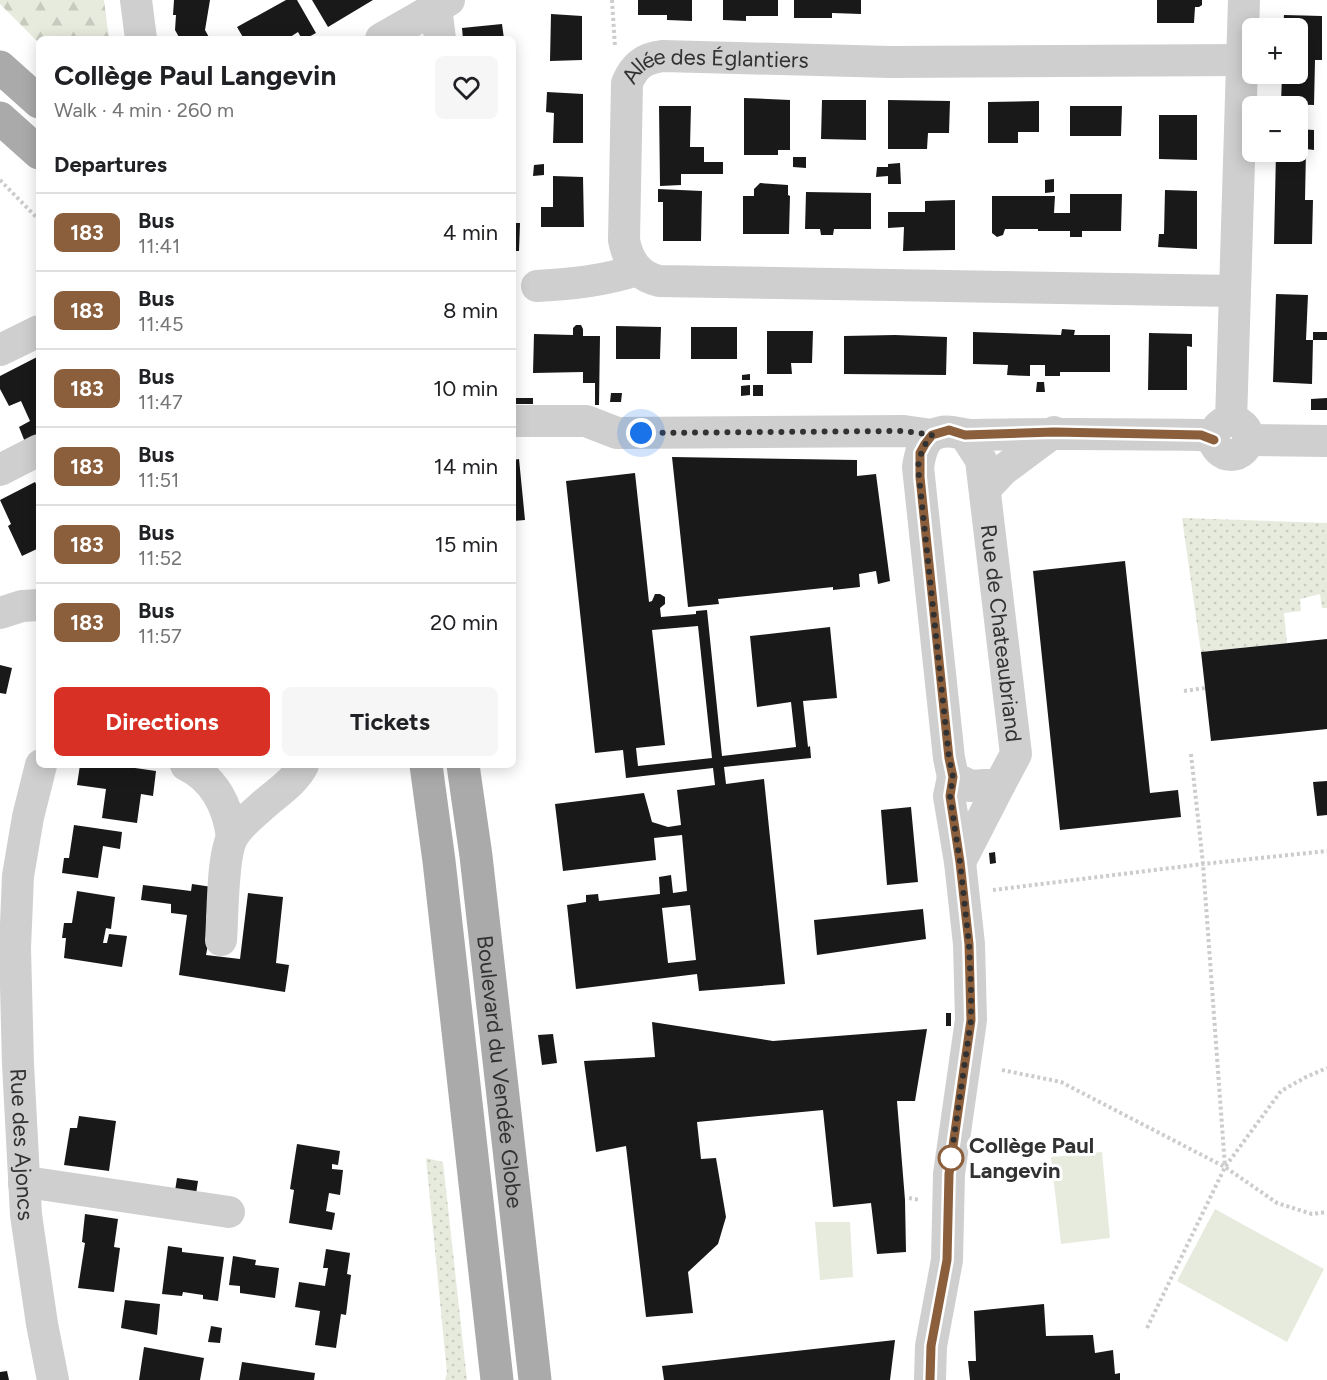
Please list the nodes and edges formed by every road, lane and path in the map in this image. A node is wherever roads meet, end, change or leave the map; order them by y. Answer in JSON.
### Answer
{"nodes":[{"id":1,"x":136,"y":0,"type":"edge"},
{"id":2,"x":612,"y":0,"type":"edge"},
{"id":3,"x":1244,"y":0,"type":"edge"},
{"id":4,"x":442,"y":4,"type":"edge"},
{"id":5,"x":1243,"y":18,"type":"edge"},
{"id":6,"x":141,"y":36,"type":"edge"},
{"id":7,"x":386,"y":36,"type":"edge"},
{"id":8,"x":440,"y":36,"type":"edge"},
{"id":9,"x":620,"y":56,"type":"dead end"},
{"id":10,"x":1242,"y":60,"type":"joint"},
{"id":11,"x":0,"y":67,"type":"edge"},
{"id":12,"x":36,"y":99,"type":"edge"},
{"id":13,"x":0,"y":118,"type":"edge"},
{"id":14,"x":36,"y":150,"type":"edge"},
{"id":15,"x":0,"y":180,"type":"edge"},
{"id":16,"x":36,"y":217,"type":"edge"},
{"id":17,"x":637,"y":270,"type":"junction"},
{"id":18,"x":537,"y":286,"type":"dead end"},
{"id":19,"x":1235,"y":291,"type":"junction"},
{"id":20,"x":36,"y":332,"type":"edge"},
{"id":21,"x":0,"y":350,"type":"edge"},
{"id":22,"x":516,"y":421,"type":"edge"},
{"id":23,"x":1054,"y":432,"type":"junction"},
{"id":24,"x":1231,"y":434,"type":"junction"},
{"id":25,"x":932,"y":435,"type":"junction"},
{"id":26,"x":965,"y":435,"type":"junction"},
{"id":27,"x":1327,"y":441,"type":"edge"},
{"id":28,"x":36,"y":452,"type":"edge"},
{"id":29,"x":0,"y":470,"type":"edge"},
{"id":30,"x":985,"y":489,"type":"junction"},
{"id":31,"x":36,"y":605,"type":"edge"},
{"id":32,"x":0,"y":613,"type":"edge"},
{"id":33,"x":1205,"y":688,"type":"dead end"},
{"id":34,"x":1184,"y":691,"type":"dead end"},
{"id":35,"x":1191,"y":754,"type":"dead end"},
{"id":36,"x":40,"y":768,"type":"edge"},
{"id":37,"x":192,"y":768,"type":"edge"},
{"id":38,"x":301,"y":768,"type":"edge"},
{"id":39,"x":426,"y":768,"type":"edge"},
{"id":40,"x":463,"y":768,"type":"edge"},
{"id":41,"x":953,"y":777,"type":"junction"},
{"id":42,"x":1000,"y":784,"type":"junction"},
{"id":43,"x":232,"y":837,"type":"junction"},
{"id":44,"x":1327,"y":851,"type":"edge"},
{"id":45,"x":960,"y":862,"type":"junction"},
{"id":46,"x":1203,"y":864,"type":"junction"},
{"id":47,"x":9,"y":877,"type":"edge"},
{"id":48,"x":993,"y":890,"type":"dead end"},
{"id":49,"x":221,"y":940,"type":"dead end"},
{"id":50,"x":1327,"y":1068,"type":"edge"},
{"id":51,"x":1002,"y":1070,"type":"dead end"},
{"id":52,"x":1225,"y":1167,"type":"junction"},
{"id":53,"x":24,"y":1184,"type":"junction"},
{"id":54,"x":229,"y":1212,"type":"dead end"},
{"id":55,"x":1327,"y":1212,"type":"edge"},
{"id":56,"x":1147,"y":1328,"type":"dead end"},
{"id":57,"x":53,"y":1380,"type":"edge"},
{"id":58,"x":497,"y":1380,"type":"edge"},
{"id":59,"x":535,"y":1380,"type":"edge"},
{"id":60,"x":930,"y":1380,"type":"edge"}],
"edges":[{"from":1,"to":6,"type":"street"},
{"from":2,"to":9,"type":"path"},
{"from":3,"to":5,"type":"street"},
{"from":4,"to":7,"type":"street"},
{"from":4,"to":8,"type":"street"},
{"from":10,"to":17,"type":"street","name":"Allée des Églantiers"},
{"from":10,"to":19,"type":"street"},
{"from":11,"to":12,"type":"main road"},
{"from":13,"to":14,"type":"main road"},
{"from":15,"to":16,"type":"path"},
{"from":17,"to":18,"type":"street"},
{"from":17,"to":19,"type":"street"},
{"from":19,"to":24,"type":"street"},
{"from":20,"to":21,"type":"street"},
{"from":22,"to":25,"type":"street"},
{"from":23,"to":24,"type":"street"},
{"from":23,"to":26,"type":"street"},
{"from":23,"to":30,"type":"street"},
{"from":24,"to":27,"type":"street"},
{"from":25,"to":26,"type":"street"},
{"from":25,"to":41,"type":"street"},
{"from":26,"to":30,"type":"street","name":"Rue de Chateaubriand"},
{"from":28,"to":29,"type":"street"},
{"from":30,"to":42,"type":"street","name":"Rue de Chateaubriand"},
{"from":31,"to":32,"type":"street"},
{"from":33,"to":34,"type":"path"},
{"from":35,"to":46,"type":"path"},
{"from":36,"to":47,"type":"street","name":"Rue des Ajoncs"},
{"from":37,"to":43,"type":"street"},
{"from":38,"to":43,"type":"street"},
{"from":39,"to":58,"type":"main road","name":"Boulevard du Vendée Globe"},
{"from":40,"to":59,"type":"main road","name":"Boulevard du Vendée Globe"},
{"from":41,"to":42,"type":"street"},
{"from":41,"to":45,"type":"street"},
{"from":42,"to":45,"type":"street","name":"Rue de Chateaubriand"},
{"from":43,"to":49,"type":"street"},
{"from":44,"to":46,"type":"path"},
{"from":45,"to":60,"type":"street"},
{"from":46,"to":48,"type":"path"},
{"from":46,"to":52,"type":"path"},
{"from":47,"to":53,"type":"street","name":"Rue des Ajoncs"},
{"from":50,"to":52,"type":"path"},
{"from":51,"to":52,"type":"path"},
{"from":52,"to":55,"type":"path"},
{"from":52,"to":56,"type":"path"},
{"from":53,"to":54,"type":"street"},
{"from":53,"to":57,"type":"street","name":"Rue des Ajoncs"}]}
